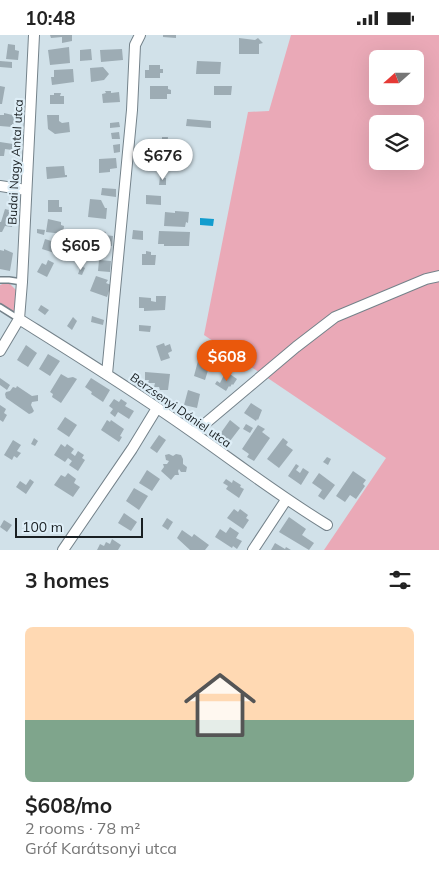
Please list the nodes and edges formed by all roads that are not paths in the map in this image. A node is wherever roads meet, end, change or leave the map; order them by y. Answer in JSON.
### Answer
{"nodes":[{"id":1,"x":34,"y":35,"type":"edge"},
{"id":2,"x":140,"y":35,"type":"edge"},
{"id":3,"x":0,"y":185,"type":"edge"},
{"id":4,"x":26,"y":190,"type":"junction"},
{"id":5,"x":439,"y":276,"type":"edge"},
{"id":6,"x":0,"y":281,"type":"edge"},
{"id":7,"x":22,"y":282,"type":"junction"},
{"id":8,"x":0,"y":307,"type":"edge"},
{"id":9,"x":19,"y":319,"type":"junction"},
{"id":10,"x":1,"y":349,"type":"edge"},
{"id":11,"x":107,"y":374,"type":"junction"},
{"id":12,"x":157,"y":408,"type":"junction"},
{"id":13,"x":194,"y":433,"type":"junction"},
{"id":14,"x":286,"y":501,"type":"junction"},
{"id":15,"x":327,"y":525,"type":"dead end"},
{"id":16,"x":63,"y":550,"type":"edge"},
{"id":17,"x":253,"y":550,"type":"edge"}],
"edges":[{"from":1,"to":4,"type":"street","name":"Budai Nagy Antal utca"},
{"from":2,"to":11,"type":"street"},
{"from":3,"to":4,"type":"street"},
{"from":4,"to":7,"type":"street","name":"Budai Nagy Antal utca"},
{"from":5,"to":13,"type":"street"},
{"from":6,"to":7,"type":"lane"},
{"from":7,"to":9,"type":"street","name":"Budai Nagy Antal utca"},
{"from":8,"to":9,"type":"lane"},
{"from":9,"to":10,"type":"street"},
{"from":9,"to":11,"type":"street","name":"Berzsenyi Dániel utca"},
{"from":11,"to":12,"type":"street","name":"Berzsenyi Dániel utca"},
{"from":12,"to":13,"type":"street","name":"Berzsenyi Dániel utca"},
{"from":12,"to":16,"type":"street"},
{"from":13,"to":14,"type":"street","name":"Berzsenyi Dániel utca"},
{"from":14,"to":15,"type":"street","name":"Berzsenyi Dániel utca"},
{"from":14,"to":17,"type":"street"}]}
